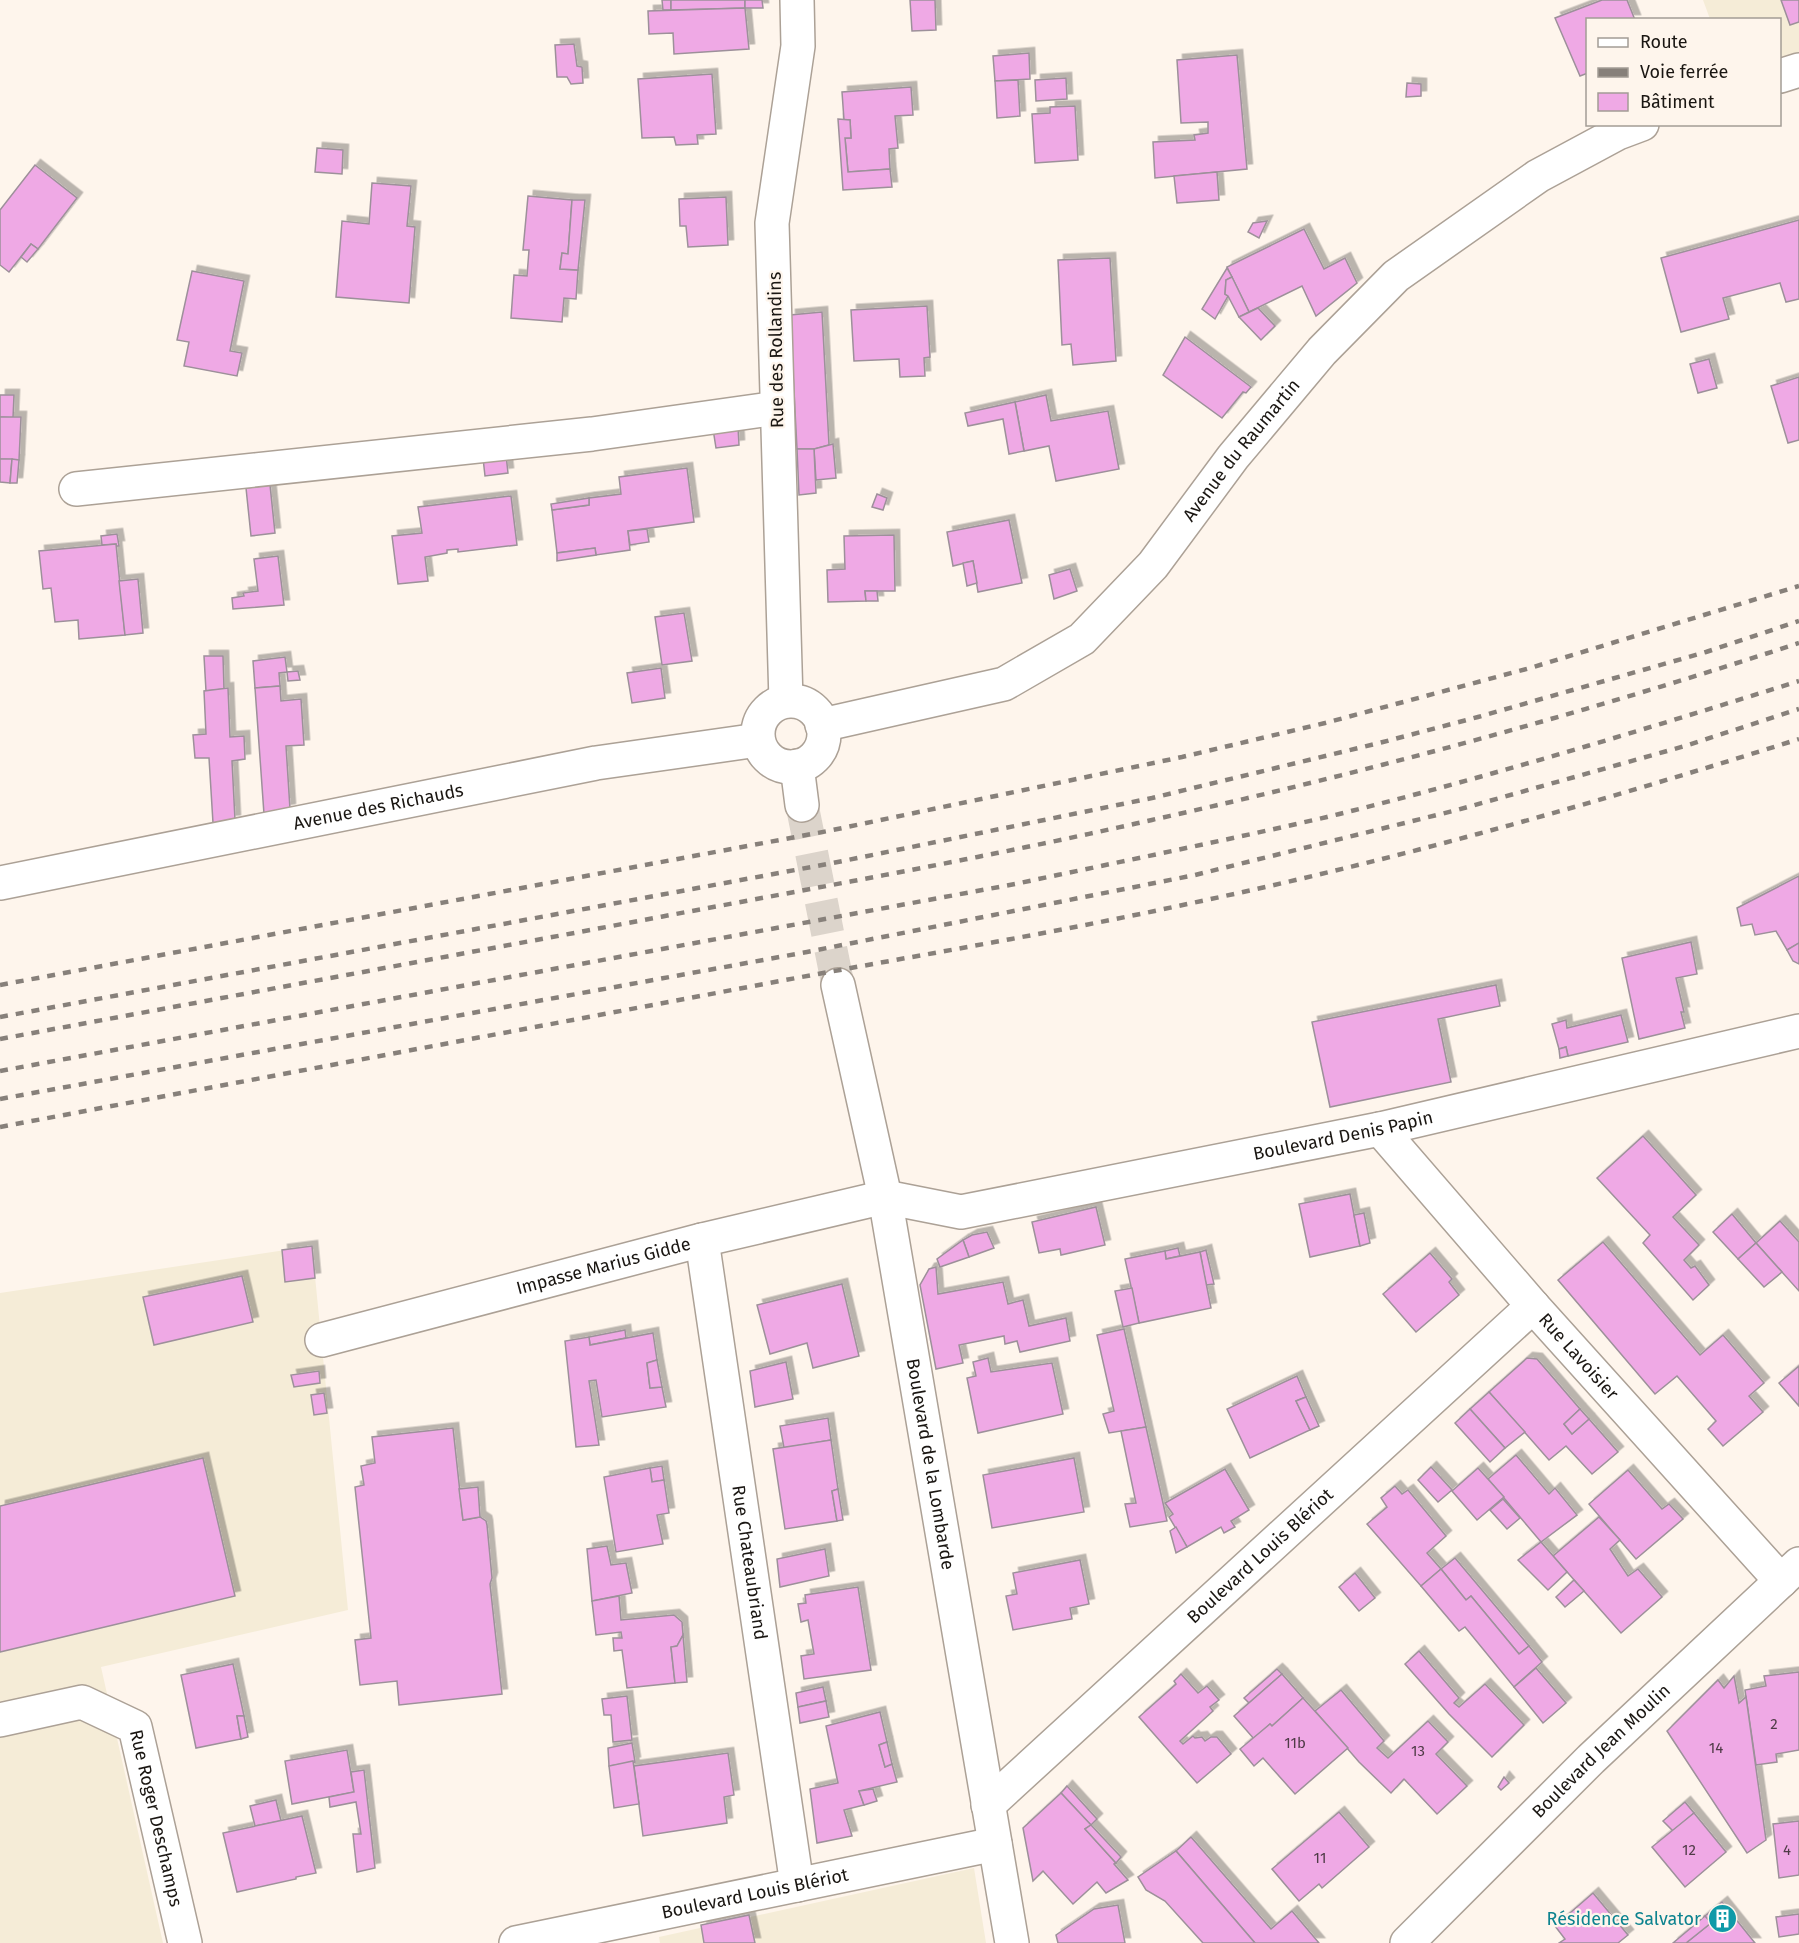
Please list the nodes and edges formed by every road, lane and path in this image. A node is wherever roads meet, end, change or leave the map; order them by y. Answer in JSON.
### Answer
{"nodes":[{"id":1,"x":796,"y":0,"type":"edge"},
{"id":2,"x":1799,"y":70,"type":"edge"},
{"id":3,"x":1781,"y":75,"type":"edge"},
{"id":4,"x":1637,"y":126,"type":"edge"},
{"id":5,"x":777,"y":408,"type":"junction"},
{"id":6,"x":76,"y":489,"type":"dead end"},
{"id":7,"x":786,"y":701,"type":"junction"},
{"id":8,"x":822,"y":725,"type":"junction"},
{"id":9,"x":758,"y":740,"type":"junction"},
{"id":10,"x":797,"y":766,"type":"junction"},
{"id":11,"x":802,"y":805,"type":"tunnel mouth"},
{"id":12,"x":0,"y":884,"type":"edge"},
{"id":13,"x":838,"y":985,"type":"tunnel mouth"},
{"id":14,"x":1799,"y":1031,"type":"edge"},
{"id":15,"x":1380,"y":1129,"type":"junction"},
{"id":16,"x":885,"y":1197,"type":"junction"},
{"id":17,"x":702,"y":1240,"type":"junction"},
{"id":18,"x":1533,"y":1306,"type":"junction"},
{"id":19,"x":322,"y":1340,"type":"dead end"},
{"id":20,"x":1790,"y":1573,"type":"edge"},
{"id":21,"x":0,"y":1720,"type":"edge"},
{"id":22,"x":988,"y":1805,"type":"junction"},
{"id":23,"x":995,"y":1844,"type":"junction"},
{"id":24,"x":797,"y":1885,"type":"junction"},
{"id":25,"x":185,"y":1943,"type":"edge"},
{"id":26,"x":516,"y":1943,"type":"edge"},
{"id":27,"x":1012,"y":1943,"type":"edge"},
{"id":28,"x":1407,"y":1943,"type":"edge"}],
"edges":[{"from":1,"to":5,"type":"street","name":"Rue des Rollandins"},
{"from":2,"to":3,"type":"street"},
{"from":4,"to":8,"type":"street","name":"Avenue du Raumartin"},
{"from":5,"to":6,"type":"street"},
{"from":5,"to":7,"type":"street","name":"Rue des Rollandins"},
{"from":7,"to":8,"type":"street"},
{"from":7,"to":9,"type":"street"},
{"from":8,"to":10,"type":"street"},
{"from":9,"to":10,"type":"street"},
{"from":9,"to":12,"type":"street","name":"Avenue des Richauds"},
{"from":10,"to":11,"type":"street"},
{"from":13,"to":16,"type":"street","name":"Boulevard de la Lombarde"},
{"from":14,"to":15,"type":"street","name":"Boulevard Denis Papin"},
{"from":15,"to":16,"type":"street","name":"Boulevard Denis Papin"},
{"from":15,"to":18,"type":"street","name":"Rue Lavoisier"},
{"from":16,"to":17,"type":"street","name":"Impasse Marius Gidde"},
{"from":16,"to":22,"type":"street","name":"Boulevard de la Lombarde"},
{"from":17,"to":19,"type":"street","name":"Impasse Marius Gidde"},
{"from":17,"to":24,"type":"street","name":"Rue Chateaubriand"},
{"from":18,"to":20,"type":"street","name":"Rue Lavoisier"},
{"from":18,"to":22,"type":"street","name":"Boulevard Louis Blériot"},
{"from":20,"to":28,"type":"street","name":"Boulevard Jean Moulin"},
{"from":21,"to":25,"type":"street","name":"Rue Roger Deschamps"},
{"from":22,"to":23,"type":"street","name":"Boulevard de la Lombarde"},
{"from":23,"to":24,"type":"street","name":"Boulevard Louis Blériot"},
{"from":23,"to":27,"type":"street","name":"Boulevard de la Lombarde"},
{"from":24,"to":26,"type":"street","name":"Boulevard Louis Blériot"}]}
